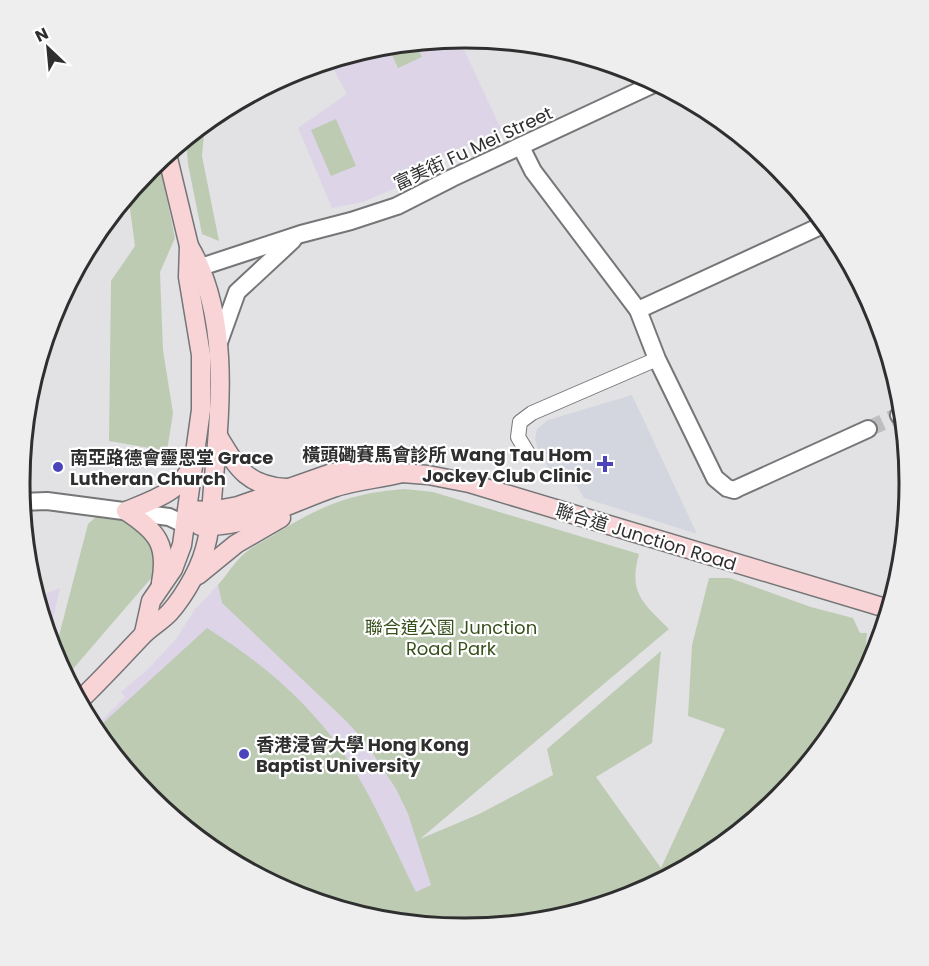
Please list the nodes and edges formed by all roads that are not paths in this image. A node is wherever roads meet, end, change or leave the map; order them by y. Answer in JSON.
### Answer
{"nodes":[{"id":1,"x":645,"y":88,"type":"edge"},
{"id":2,"x":521,"y":147,"type":"junction"},
{"id":3,"x":169,"y":164,"type":"edge"},
{"id":4,"x":816,"y":228,"type":"edge"},
{"id":5,"x":301,"y":234,"type":"junction"},
{"id":6,"x":195,"y":272,"type":"junction"},
{"id":7,"x":638,"y":310,"type":"junction"},
{"id":8,"x":218,"y":345,"type":"junction"},
{"id":9,"x":657,"y":358,"type":"junction"},
{"id":10,"x":868,"y":429,"type":"tunnel mouth"},
{"id":11,"x":218,"y":436,"type":"junction"},
{"id":12,"x":196,"y":454,"type":"junction"},
{"id":13,"x":529,"y":455,"type":"dead end"},
{"id":14,"x":295,"y":495,"type":"junction"},
{"id":15,"x":31,"y":498,"type":"edge"},
{"id":16,"x":126,"y":511,"type":"junction"},
{"id":17,"x":187,"y":518,"type":"junction"},
{"id":18,"x":210,"y":519,"type":"junction"},
{"id":19,"x":192,"y":581,"type":"junction"},
{"id":20,"x":160,"y":588,"type":"junction"},
{"id":21,"x":881,"y":607,"type":"edge"},
{"id":22,"x":144,"y":633,"type":"junction"},
{"id":23,"x":85,"y":695,"type":"edge"}],
"edges":[{"from":1,"to":2,"type":"street","name":"富美街 Fu Mei Street"},
{"from":2,"to":5,"type":"street","name":"富美街 Fu Mei Street"},
{"from":2,"to":7,"type":"street"},
{"from":3,"to":6,"type":"main road"},
{"from":4,"to":7,"type":"street"},
{"from":5,"to":6,"type":"street","name":"富美街 Fu Mei Street"},
{"from":5,"to":8,"type":"street","name":"富美街 Fu Mei Street"},
{"from":6,"to":8,"type":"main road"},
{"from":6,"to":12,"type":"main road"},
{"from":7,"to":9,"type":"street"},
{"from":8,"to":11,"type":"main road"},
{"from":9,"to":10,"type":"street"},
{"from":9,"to":13,"type":"street"},
{"from":11,"to":14,"type":"main road"},
{"from":11,"to":18,"type":"main road"},
{"from":12,"to":16,"type":"main road"},
{"from":12,"to":17,"type":"main road"},
{"from":14,"to":18,"type":"main road","name":"聯合道 Junction Road"},
{"from":14,"to":19,"type":"main road"},
{"from":14,"to":21,"type":"main road","name":"聯合道 Junction Road"},
{"from":15,"to":16,"type":"street"},
{"from":16,"to":17,"type":"street"},
{"from":16,"to":20,"type":"main road"},
{"from":17,"to":18,"type":"main road","name":"聯合道 Junction Road"},
{"from":17,"to":20,"type":"main road"},
{"from":18,"to":19,"type":"main road"},
{"from":19,"to":22,"type":"main road"},
{"from":20,"to":22,"type":"main road"},
{"from":22,"to":23,"type":"main road"}]}
